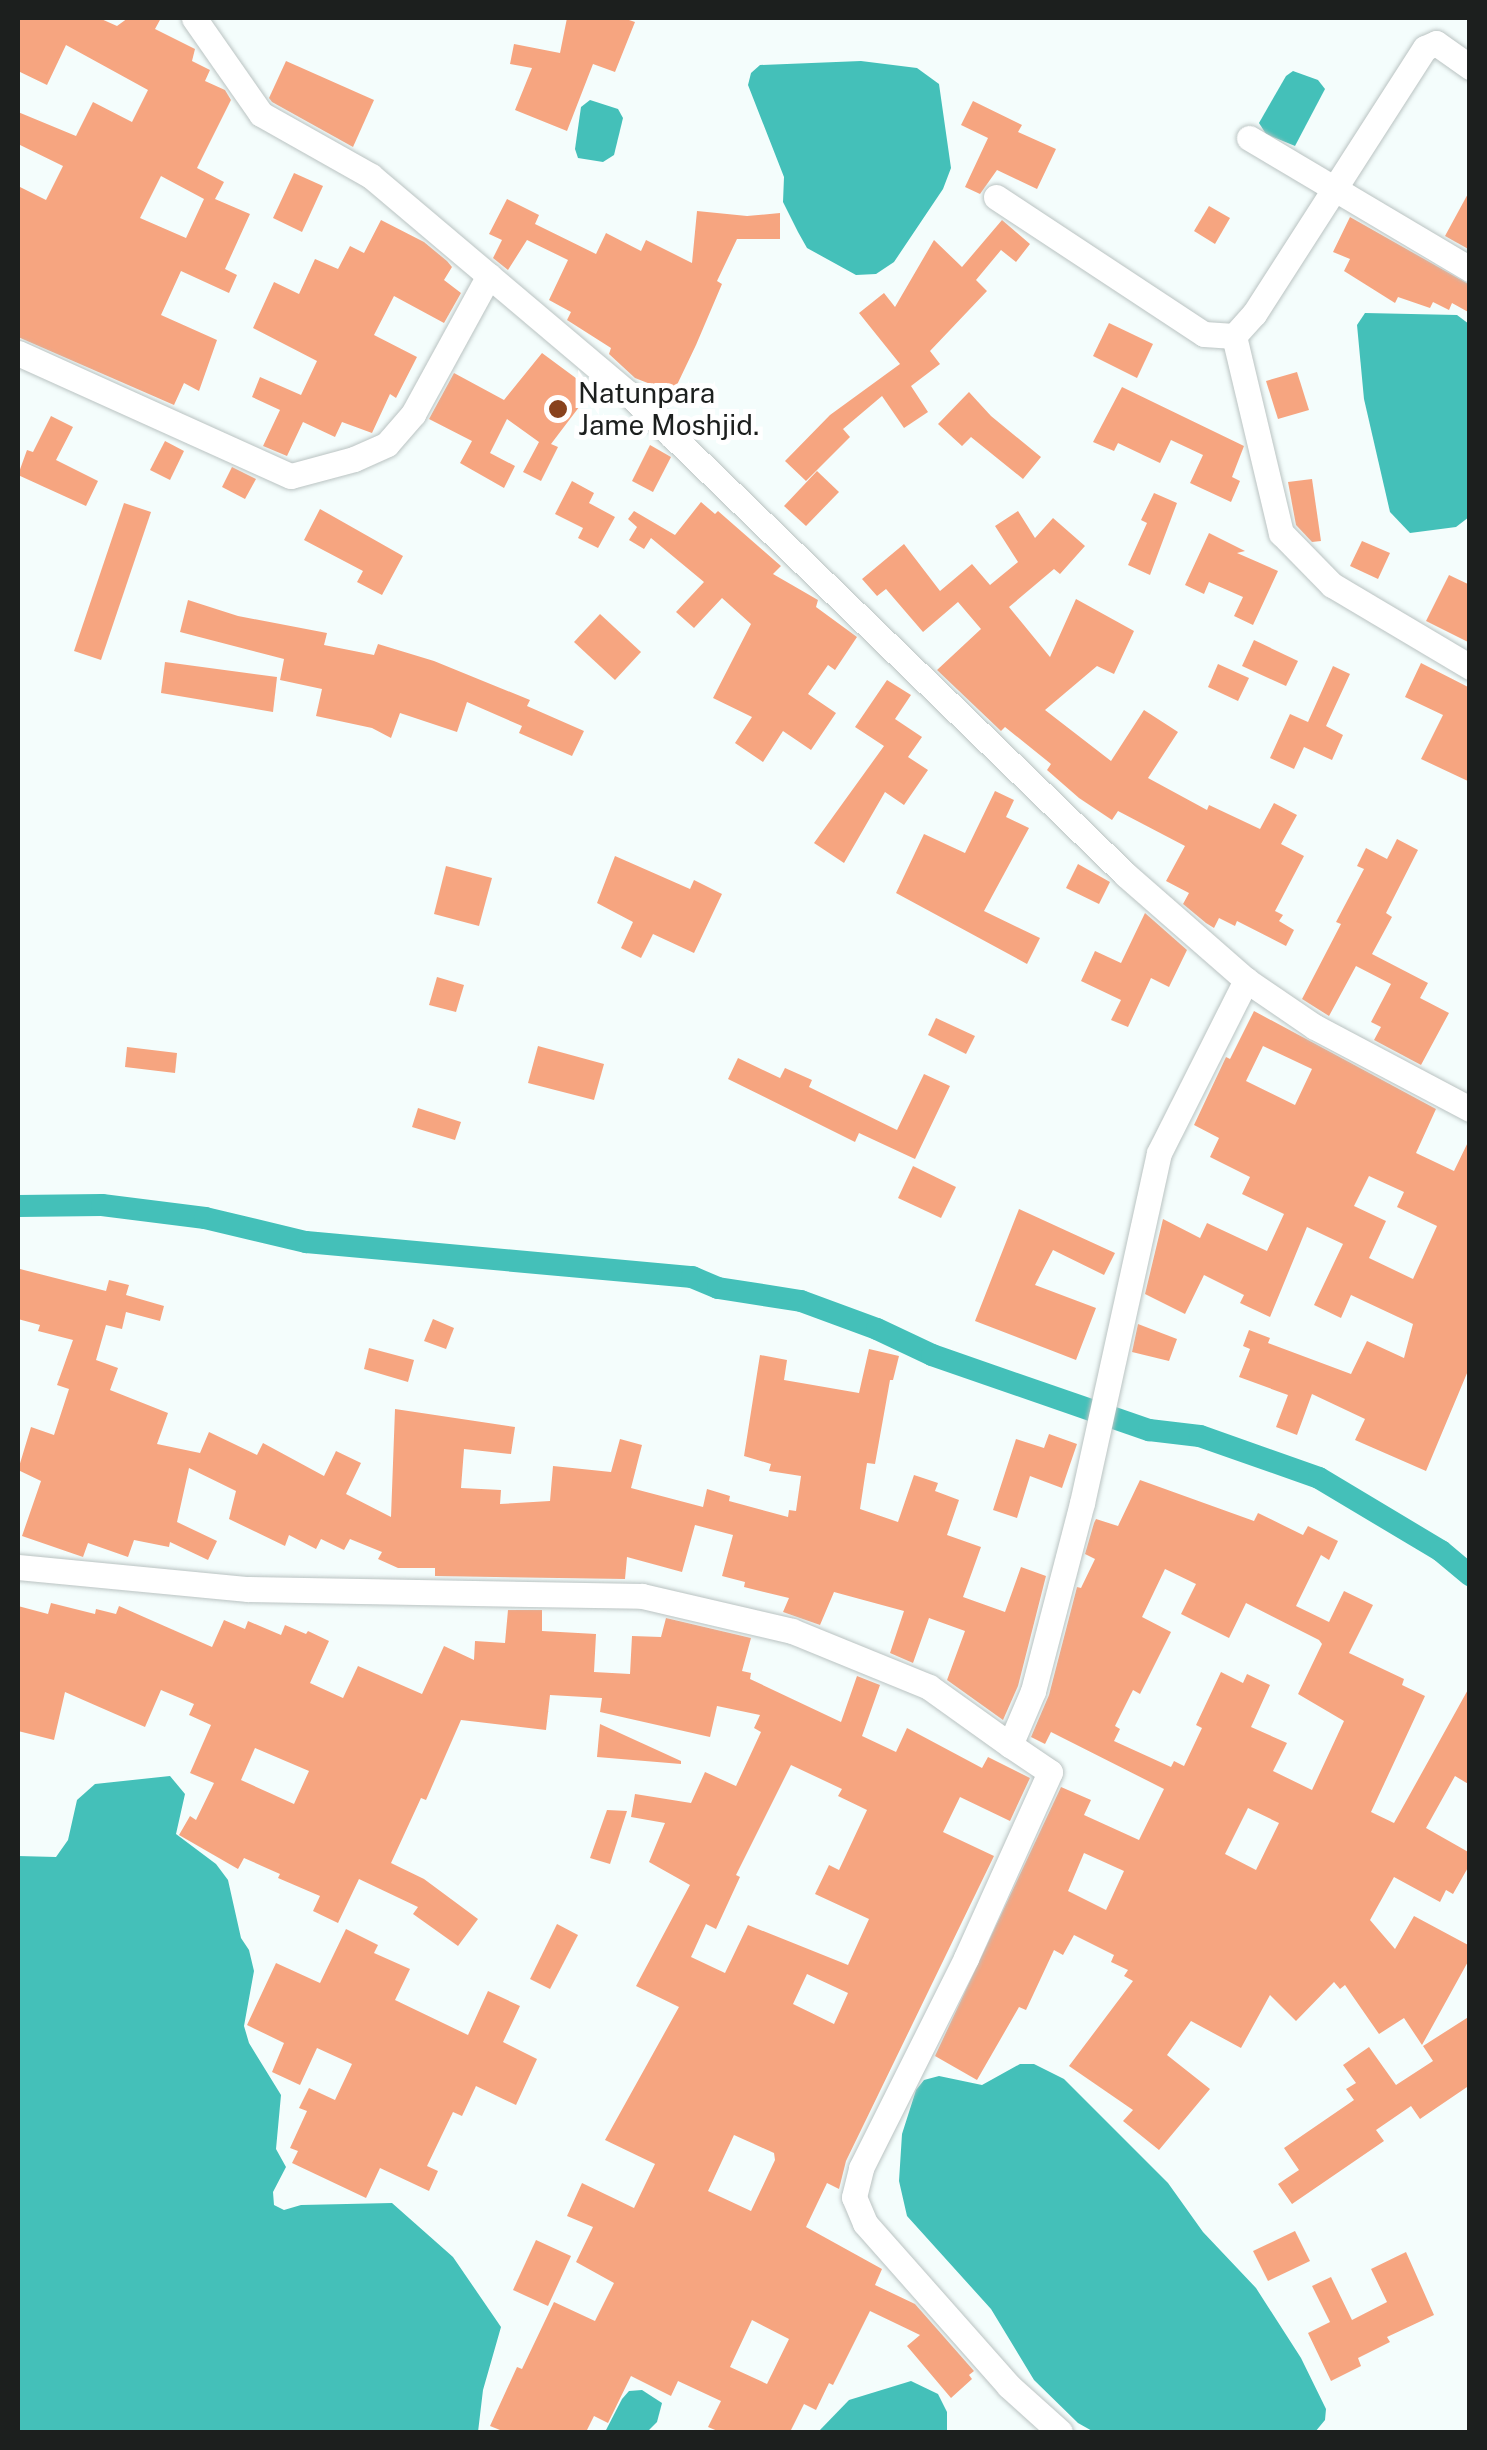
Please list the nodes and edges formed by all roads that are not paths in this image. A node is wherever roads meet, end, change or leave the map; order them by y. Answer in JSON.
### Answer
{"nodes":[{"id":1,"x":194,"y":18,"type":"edge"},
{"id":2,"x":1470,"y":68,"type":"edge"},
{"id":3,"x":1248,"y":138,"type":"dead end"},
{"id":4,"x":1334,"y":189,"type":"junction"},
{"id":5,"x":996,"y":197,"type":"dead end"},
{"id":6,"x":1470,"y":269,"type":"edge"},
{"id":7,"x":489,"y":275,"type":"junction"},
{"id":8,"x":1234,"y":336,"type":"junction"},
{"id":9,"x":18,"y":354,"type":"edge"},
{"id":10,"x":1470,"y":667,"type":"edge"},
{"id":11,"x":1246,"y":980,"type":"junction"},
{"id":12,"x":1470,"y":1110,"type":"edge"},
{"id":13,"x":18,"y":1566,"type":"edge"},
{"id":14,"x":1010,"y":1745,"type":"junction"},
{"id":15,"x":1060,"y":2432,"type":"edge"}],
"edges":[{"from":1,"to":7,"type":"street"},
{"from":2,"to":4,"type":"street"},
{"from":3,"to":4,"type":"street"},
{"from":4,"to":6,"type":"street"},
{"from":4,"to":8,"type":"street"},
{"from":5,"to":8,"type":"street"},
{"from":7,"to":9,"type":"street"},
{"from":7,"to":11,"type":"street"},
{"from":8,"to":10,"type":"street"},
{"from":11,"to":12,"type":"street"},
{"from":11,"to":14,"type":"street"},
{"from":13,"to":14,"type":"street"},
{"from":14,"to":15,"type":"street"}]}
